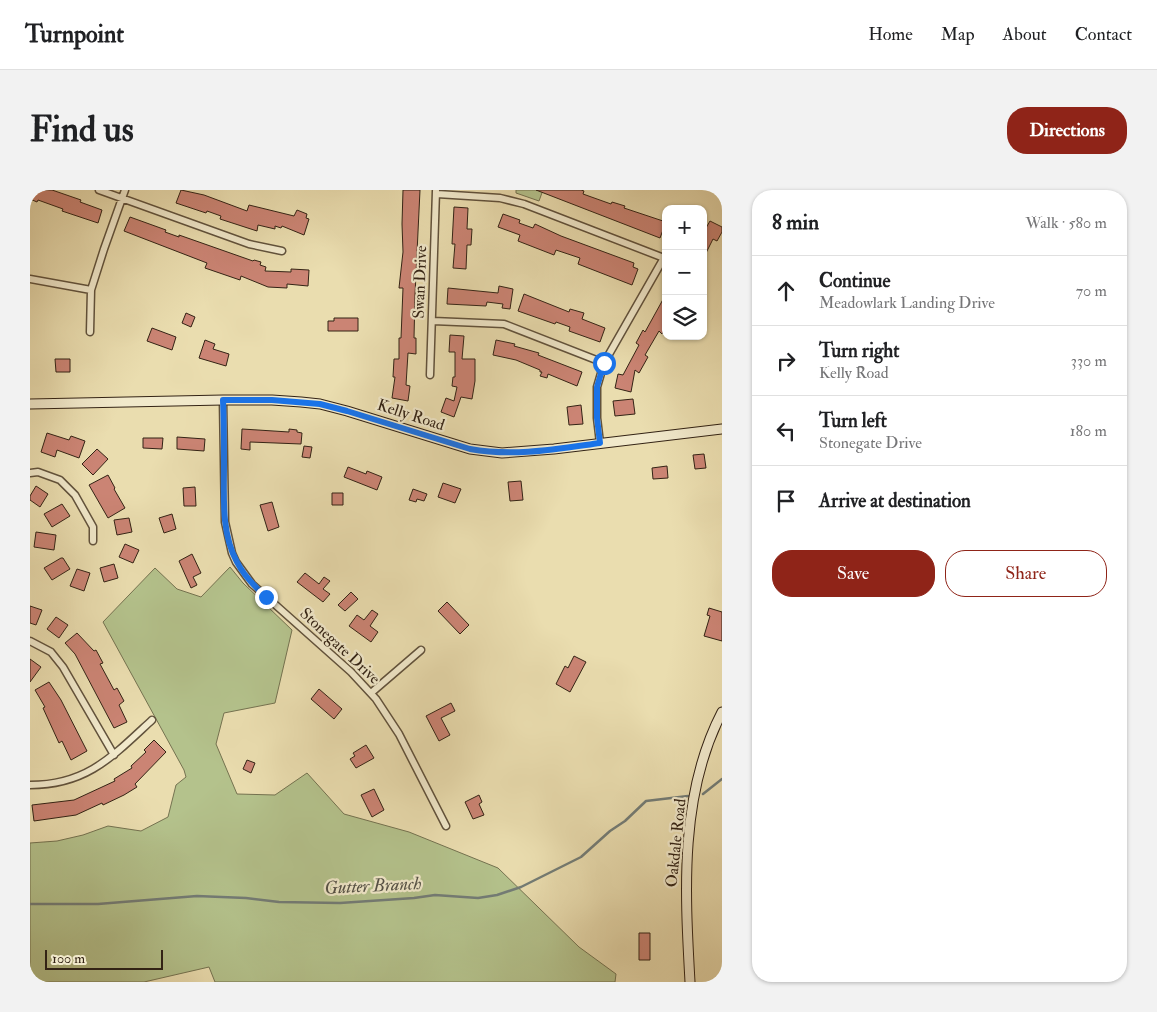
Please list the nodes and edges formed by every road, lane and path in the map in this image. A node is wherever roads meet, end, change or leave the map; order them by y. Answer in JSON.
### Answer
{"nodes":[{"id":1,"x":99,"y":190,"type":"edge"},
{"id":2,"x":125,"y":190,"type":"edge"},
{"id":3,"x":436,"y":192,"type":"edge"},
{"id":4,"x":122,"y":198,"type":"junction"},
{"id":5,"x":282,"y":250,"type":"dead end"},
{"id":6,"x":662,"y":256,"type":"edge"},
{"id":7,"x":662,"y":262,"type":"edge"},
{"id":8,"x":30,"y":279,"type":"edge"},
{"id":9,"x":91,"y":290,"type":"junction"},
{"id":10,"x":432,"y":321,"type":"junction"},
{"id":11,"x":90,"y":332,"type":"dead end"},
{"id":12,"x":604,"y":363,"type":"junction"},
{"id":13,"x":430,"y":376,"type":"dead end"},
{"id":14,"x":223,"y":400,"type":"junction"},
{"id":15,"x":30,"y":404,"type":"edge"},
{"id":16,"x":722,"y":429,"type":"edge"},
{"id":17,"x":600,"y":443,"type":"junction"},
{"id":18,"x":30,"y":472,"type":"edge"},
{"id":19,"x":93,"y":541,"type":"dead end"},
{"id":20,"x":30,"y":641,"type":"edge"},
{"id":21,"x":421,"y":650,"type":"dead end"},
{"id":22,"x":371,"y":693,"type":"junction"},
{"id":23,"x":722,"y":712,"type":"edge"},
{"id":24,"x":152,"y":720,"type":"dead end"},
{"id":25,"x":114,"y":755,"type":"junction"},
{"id":26,"x":30,"y":785,"type":"edge"},
{"id":27,"x":446,"y":826,"type":"dead end"},
{"id":28,"x":690,"y":982,"type":"edge"}],
"edges":[{"from":1,"to":4,"type":"street"},
{"from":2,"to":4,"type":"street"},
{"from":3,"to":6,"type":"street"},
{"from":3,"to":10,"type":"street","name":"Swan Drive"},
{"from":4,"to":5,"type":"street"},
{"from":4,"to":9,"type":"street"},
{"from":7,"to":12,"type":"street"},
{"from":8,"to":9,"type":"street"},
{"from":9,"to":11,"type":"street"},
{"from":10,"to":12,"type":"street"},
{"from":10,"to":13,"type":"street","name":"Swan Drive"},
{"from":12,"to":17,"type":"street"},
{"from":14,"to":15,"type":"street","name":"Kelly Road"},
{"from":14,"to":17,"type":"street","name":"Kelly Road"},
{"from":14,"to":22,"type":"street","name":"Stonegate Drive"},
{"from":16,"to":17,"type":"street","name":"Kelly Road"},
{"from":18,"to":19,"type":"street"},
{"from":20,"to":25,"type":"street"},
{"from":21,"to":22,"type":"street"},
{"from":22,"to":27,"type":"street","name":"Stonegate Drive"},
{"from":23,"to":28,"type":"street","name":"Oakdale Road"},
{"from":24,"to":25,"type":"street"},
{"from":25,"to":26,"type":"street"}]}
